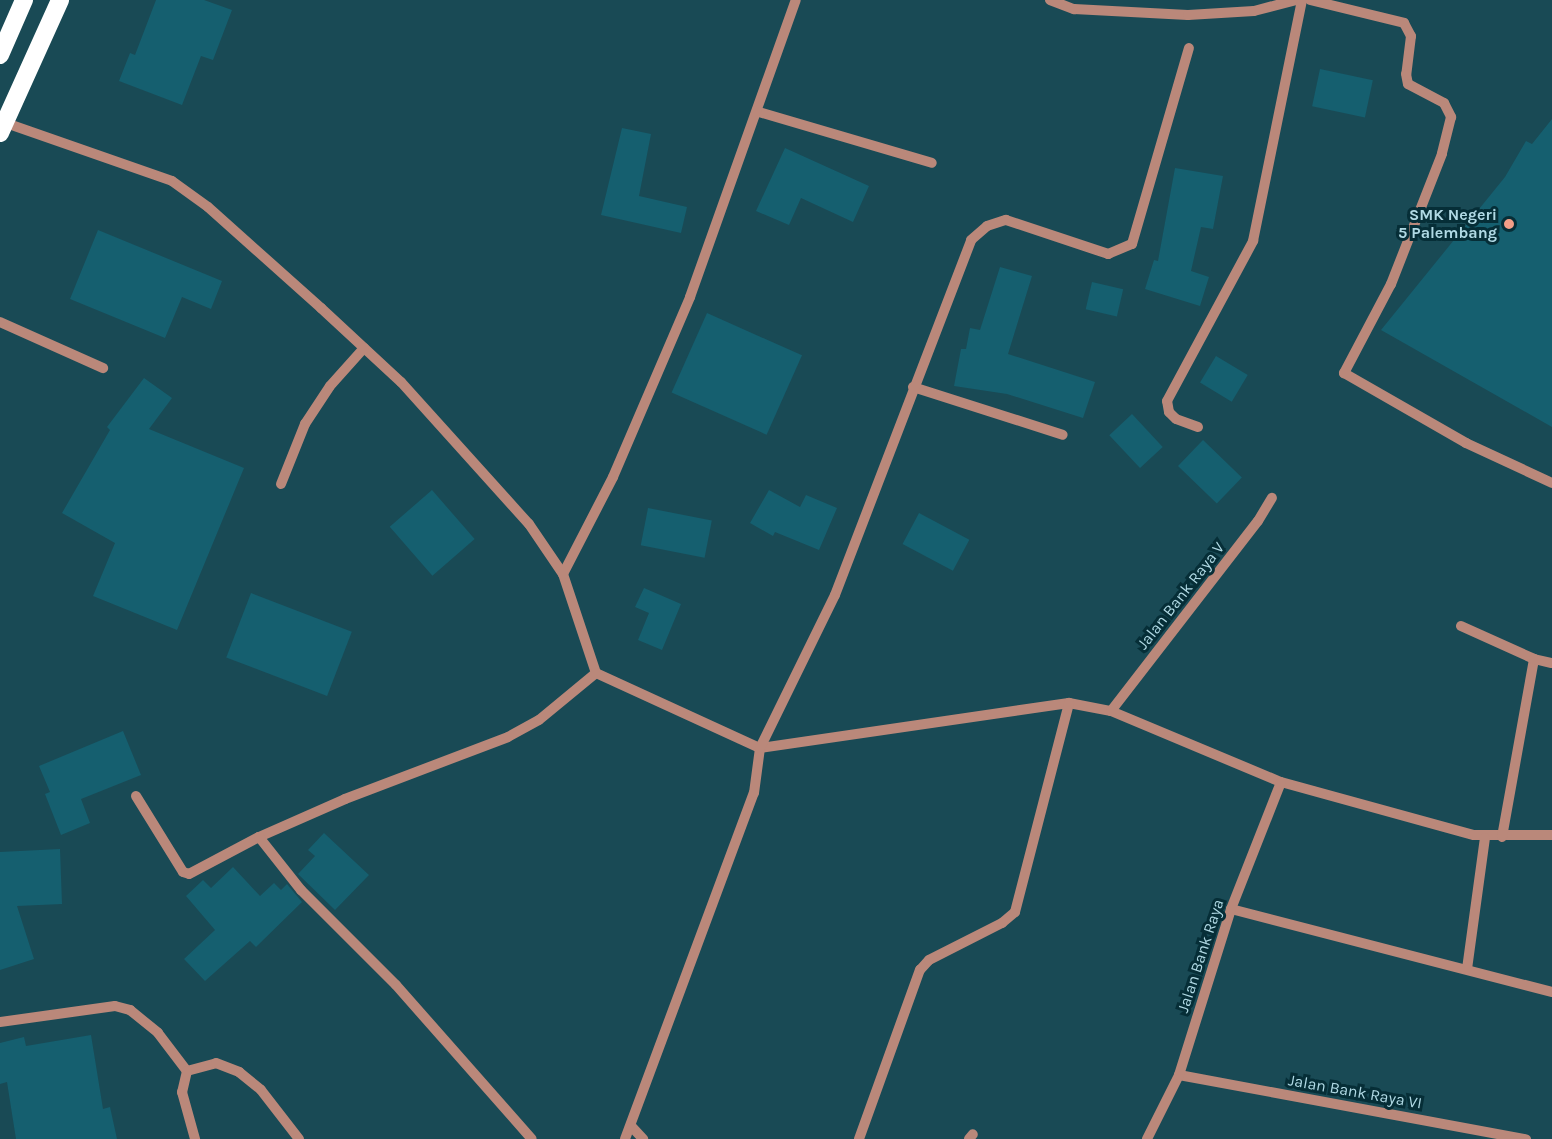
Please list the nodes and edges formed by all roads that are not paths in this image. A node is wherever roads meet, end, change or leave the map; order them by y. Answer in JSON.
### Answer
{"nodes":[{"id":1,"x":24,"y":0,"type":"edge"},
{"id":2,"x":60,"y":0,"type":"edge"},
{"id":3,"x":796,"y":0,"type":"edge"},
{"id":4,"x":1050,"y":0,"type":"edge"},
{"id":5,"x":1296,"y":0,"type":"edge"},
{"id":6,"x":1302,"y":0,"type":"edge"},
{"id":7,"x":1310,"y":0,"type":"edge"},
{"id":8,"x":1075,"y":5,"type":"edge"},
{"id":9,"x":1188,"y":48,"type":"dead end"},
{"id":10,"x":0,"y":55,"type":"edge"},
{"id":11,"x":759,"y":112,"type":"junction"},
{"id":12,"x":2,"y":126,"type":"edge"},
{"id":13,"x":932,"y":162,"type":"dead end"},
{"id":14,"x":0,"y":322,"type":"edge"},
{"id":15,"x":364,"y":348,"type":"junction"},
{"id":16,"x":103,"y":368,"type":"dead end"},
{"id":17,"x":913,"y":387,"type":"junction"},
{"id":18,"x":1197,"y":427,"type":"dead end"},
{"id":19,"x":1063,"y":435,"type":"dead end"},
{"id":20,"x":1552,"y":483,"type":"edge"},
{"id":21,"x":281,"y":484,"type":"dead end"},
{"id":22,"x":1272,"y":498,"type":"dead end"},
{"id":23,"x":563,"y":574,"type":"junction"},
{"id":24,"x":1461,"y":626,"type":"dead end"},
{"id":25,"x":1534,"y":659,"type":"junction"},
{"id":26,"x":1552,"y":663,"type":"edge"},
{"id":27,"x":596,"y":673,"type":"junction"},
{"id":28,"x":1069,"y":703,"type":"junction"},
{"id":29,"x":1111,"y":711,"type":"junction"},
{"id":30,"x":760,"y":748,"type":"junction"},
{"id":31,"x":1281,"y":782,"type":"junction"},
{"id":32,"x":136,"y":796,"type":"dead end"},
{"id":33,"x":1552,"y":835,"type":"edge"},
{"id":34,"x":259,"y":837,"type":"junction"},
{"id":35,"x":1485,"y":837,"type":"junction"},
{"id":36,"x":1502,"y":837,"type":"junction"},
{"id":37,"x":1231,"y":909,"type":"junction"},
{"id":38,"x":1467,"y":969,"type":"junction"},
{"id":39,"x":1552,"y":992,"type":"edge"},
{"id":40,"x":0,"y":1022,"type":"edge"},
{"id":41,"x":187,"y":1071,"type":"junction"},
{"id":42,"x":1179,"y":1075,"type":"junction"},
{"id":43,"x":632,"y":1126,"type":"junction"},
{"id":44,"x":195,"y":1139,"type":"edge"},
{"id":45,"x":299,"y":1139,"type":"edge"},
{"id":46,"x":532,"y":1139,"type":"edge"},
{"id":47,"x":626,"y":1139,"type":"edge"},
{"id":48,"x":643,"y":1139,"type":"edge"},
{"id":49,"x":859,"y":1139,"type":"edge"},
{"id":50,"x":1147,"y":1139,"type":"edge"},
{"id":51,"x":1526,"y":1139,"type":"edge"}],
"edges":[{"from":1,"to":10,"type":"highway"},
{"from":2,"to":12,"type":"highway"},
{"from":3,"to":11,"type":"street"},
{"from":4,"to":8,"type":"street"},
{"from":5,"to":8,"type":"street"},
{"from":6,"to":18,"type":"street"},
{"from":7,"to":20,"type":"street"},
{"from":9,"to":17,"type":"street"},
{"from":11,"to":13,"type":"street"},
{"from":11,"to":23,"type":"street"},
{"from":12,"to":15,"type":"street"},
{"from":14,"to":16,"type":"street"},
{"from":15,"to":21,"type":"street"},
{"from":15,"to":23,"type":"street"},
{"from":17,"to":19,"type":"street"},
{"from":17,"to":30,"type":"street"},
{"from":22,"to":29,"type":"street","name":"Jalan Bank Raya V"},
{"from":23,"to":27,"type":"street"},
{"from":24,"to":25,"type":"street"},
{"from":25,"to":26,"type":"street"},
{"from":25,"to":36,"type":"street"},
{"from":27,"to":30,"type":"street"},
{"from":27,"to":34,"type":"street"},
{"from":28,"to":29,"type":"street"},
{"from":28,"to":30,"type":"street"},
{"from":28,"to":49,"type":"street"},
{"from":29,"to":31,"type":"street"},
{"from":30,"to":43,"type":"street"},
{"from":31,"to":35,"type":"street"},
{"from":31,"to":37,"type":"street","name":"Jalan Bank Raya"},
{"from":32,"to":34,"type":"street"},
{"from":33,"to":36,"type":"street"},
{"from":34,"to":46,"type":"street"},
{"from":35,"to":36,"type":"street"},
{"from":35,"to":38,"type":"street"},
{"from":37,"to":38,"type":"street"},
{"from":37,"to":42,"type":"street","name":"Jalan Bank Raya"},
{"from":38,"to":39,"type":"street"},
{"from":40,"to":41,"type":"street"},
{"from":41,"to":44,"type":"street"},
{"from":41,"to":45,"type":"street"},
{"from":42,"to":50,"type":"street","name":"Jalan Bank Raya"},
{"from":42,"to":51,"type":"street","name":"Jalan Bank Raya VI"},
{"from":43,"to":47,"type":"street"},
{"from":43,"to":48,"type":"street"}]}
